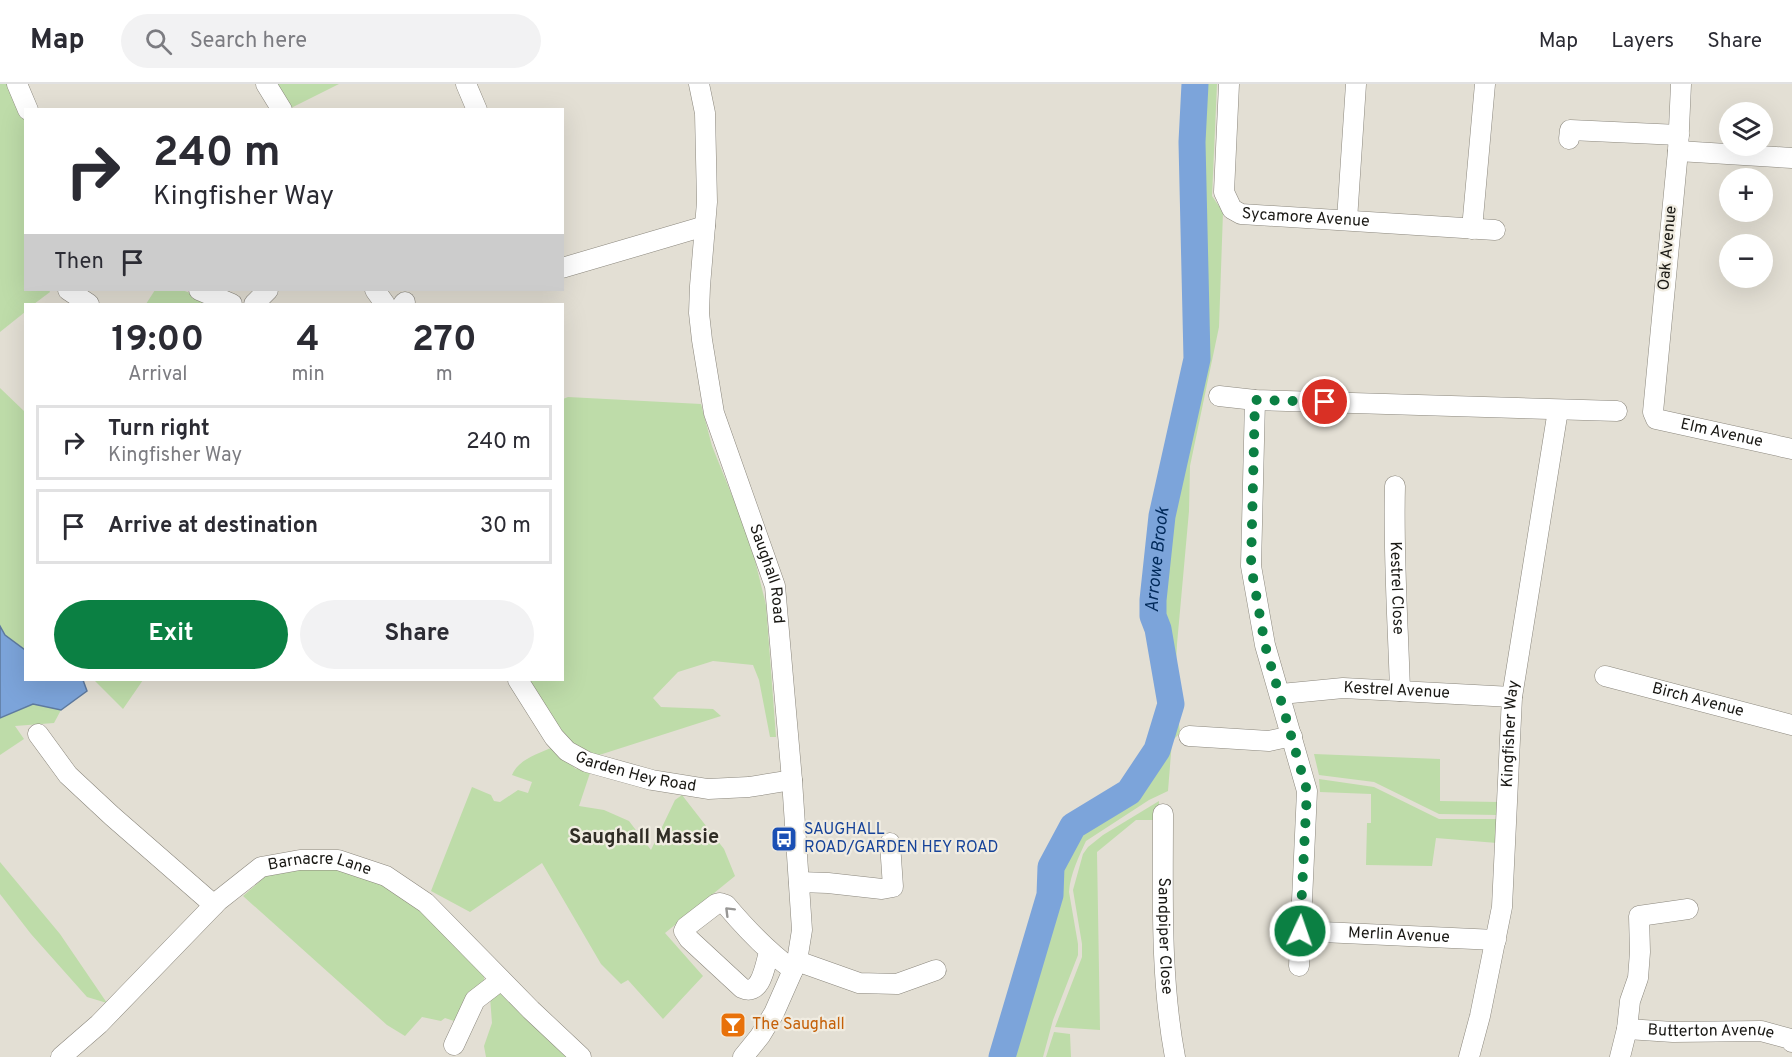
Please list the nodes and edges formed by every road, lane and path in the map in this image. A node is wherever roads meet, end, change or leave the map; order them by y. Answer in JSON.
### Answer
{"nodes":[{"id":1,"x":17,"y":84,"type":"edge"},
{"id":2,"x":266,"y":84,"type":"edge"},
{"id":3,"x":466,"y":84,"type":"edge"},
{"id":4,"x":699,"y":84,"type":"edge"},
{"id":5,"x":1229,"y":84,"type":"edge"},
{"id":6,"x":1356,"y":84,"type":"edge"},
{"id":7,"x":1485,"y":84,"type":"edge"},
{"id":8,"x":1682,"y":84,"type":"edge"},
{"id":9,"x":27,"y":108,"type":"edge"},
{"id":10,"x":281,"y":108,"type":"edge"},
{"id":11,"x":476,"y":108,"type":"edge"},
{"id":12,"x":1569,"y":139,"type":"dead end"},
{"id":13,"x":1678,"y":143,"type":"junction"},
{"id":14,"x":1792,"y":159,"type":"edge"},
{"id":15,"x":1347,"y":220,"type":"junction"},
{"id":16,"x":705,"y":226,"type":"junction"},
{"id":17,"x":1472,"y":229,"type":"junction"},
{"id":18,"x":1495,"y":230,"type":"dead end"},
{"id":19,"x":564,"y":267,"type":"edge"},
{"id":20,"x":70,"y":291,"type":"edge"},
{"id":21,"x":201,"y":291,"type":"edge"},
{"id":22,"x":267,"y":291,"type":"edge"},
{"id":23,"x":88,"y":303,"type":"edge"},
{"id":24,"x":230,"y":303,"type":"edge"},
{"id":25,"x":255,"y":303,"type":"edge"},
{"id":26,"x":1218,"y":396,"type":"dead end"},
{"id":27,"x":1255,"y":400,"type":"junction"},
{"id":28,"x":1558,"y":410,"type":"junction"},
{"id":29,"x":1617,"y":411,"type":"dead end"},
{"id":30,"x":1653,"y":412,"type":"joint"},
{"id":31,"x":1792,"y":449,"type":"edge"},
{"id":32,"x":1395,"y":486,"type":"dead end"},
{"id":33,"x":1605,"y":676,"type":"dead end"},
{"id":34,"x":519,"y":681,"type":"edge"},
{"id":35,"x":1400,"y":691,"type":"junction"},
{"id":36,"x":1281,"y":694,"type":"junction"},
{"id":37,"x":1512,"y":697,"type":"junction"},
{"id":38,"x":1792,"y":725,"type":"edge"},
{"id":39,"x":38,"y":734,"type":"dead end"},
{"id":40,"x":1189,"y":736,"type":"dead end"},
{"id":41,"x":1292,"y":736,"type":"junction"},
{"id":42,"x":792,"y":780,"type":"junction"},
{"id":43,"x":1163,"y":814,"type":"dead end"},
{"id":44,"x":890,"y":843,"type":"dead end"},
{"id":45,"x":799,"y":882,"type":"junction"},
{"id":46,"x":214,"y":905,"type":"junction"},
{"id":47,"x":1688,"y":909,"type":"dead end"},
{"id":48,"x":1300,"y":931,"type":"junction"},
{"id":49,"x":1496,"y":940,"type":"junction"},
{"id":50,"x":769,"y":952,"type":"junction"},
{"id":51,"x":795,"y":965,"type":"junction"},
{"id":52,"x":1299,"y":966,"type":"dead end"},
{"id":53,"x":936,"y":970,"type":"dead end"},
{"id":54,"x":501,"y":980,"type":"junction"},
{"id":55,"x":1627,"y":1029,"type":"junction"},
{"id":56,"x":1792,"y":1040,"type":"edge"},
{"id":57,"x":454,"y":1044,"type":"dead end"},
{"id":58,"x":61,"y":1057,"type":"edge"},
{"id":59,"x":581,"y":1057,"type":"edge"},
{"id":60,"x":743,"y":1057,"type":"edge"},
{"id":61,"x":1175,"y":1057,"type":"edge"},
{"id":62,"x":1469,"y":1057,"type":"edge"},
{"id":63,"x":1620,"y":1057,"type":"edge"}],
"edges":[{"from":1,"to":9,"type":"street"},
{"from":2,"to":10,"type":"street"},
{"from":3,"to":11,"type":"street"},
{"from":4,"to":16,"type":"street","name":"Saughall Road"},
{"from":5,"to":15,"type":"street","name":"Sycamore Avenue"},
{"from":6,"to":15,"type":"street"},
{"from":7,"to":17,"type":"street"},
{"from":8,"to":13,"type":"street","name":"Oak Avenue"},
{"from":12,"to":13,"type":"street"},
{"from":13,"to":14,"type":"street"},
{"from":13,"to":30,"type":"street","name":"Oak Avenue"},
{"from":15,"to":17,"type":"street","name":"Sycamore Avenue"},
{"from":16,"to":19,"type":"street"},
{"from":16,"to":42,"type":"street","name":"Saughall Road"},
{"from":17,"to":18,"type":"street","name":"Sycamore Avenue"},
{"from":20,"to":23,"type":"street"},
{"from":21,"to":24,"type":"street"},
{"from":22,"to":25,"type":"street"},
{"from":26,"to":27,"type":"street"},
{"from":27,"to":28,"type":"street"},
{"from":27,"to":36,"type":"street"},
{"from":28,"to":29,"type":"street"},
{"from":28,"to":37,"type":"street","name":"Kingfisher Way"},
{"from":30,"to":31,"type":"street","name":"Elm Avenue"},
{"from":32,"to":35,"type":"street","name":"Kestrel Close"},
{"from":33,"to":38,"type":"street","name":"Birch Avenue"},
{"from":34,"to":42,"type":"street","name":"Garden Hey Road"},
{"from":35,"to":36,"type":"street","name":"Kestrel Avenue"},
{"from":35,"to":37,"type":"street","name":"Kestrel Avenue"},
{"from":36,"to":41,"type":"street"},
{"from":37,"to":49,"type":"street","name":"Kingfisher Way"},
{"from":39,"to":46,"type":"street"},
{"from":40,"to":41,"type":"street"},
{"from":41,"to":48,"type":"street"},
{"from":42,"to":45,"type":"street","name":"Saughall Road"},
{"from":43,"to":61,"type":"street","name":"Sandpiper Close"},
{"from":44,"to":45,"type":"street"},
{"from":45,"to":51,"type":"street","name":"Saughall Road"},
{"from":46,"to":54,"type":"street","name":"Barnacre Lane"},
{"from":46,"to":58,"type":"street","name":"Barnacre Lane"},
{"from":47,"to":55,"type":"street"},
{"from":48,"to":49,"type":"street","name":"Merlin Avenue"},
{"from":48,"to":52,"type":"street"},
{"from":49,"to":62,"type":"street","name":"Kingfisher Way"},
{"from":50,"to":50,"type":"street","one_way":true},
{"from":50,"to":51,"type":"street"},
{"from":51,"to":53,"type":"street"},
{"from":51,"to":60,"type":"street","name":"Saughall Road"},
{"from":54,"to":57,"type":"street"},
{"from":54,"to":59,"type":"street","name":"Barnacre Lane"},
{"from":55,"to":56,"type":"street","name":"Butterton Avenue"},
{"from":55,"to":63,"type":"street"}]}
